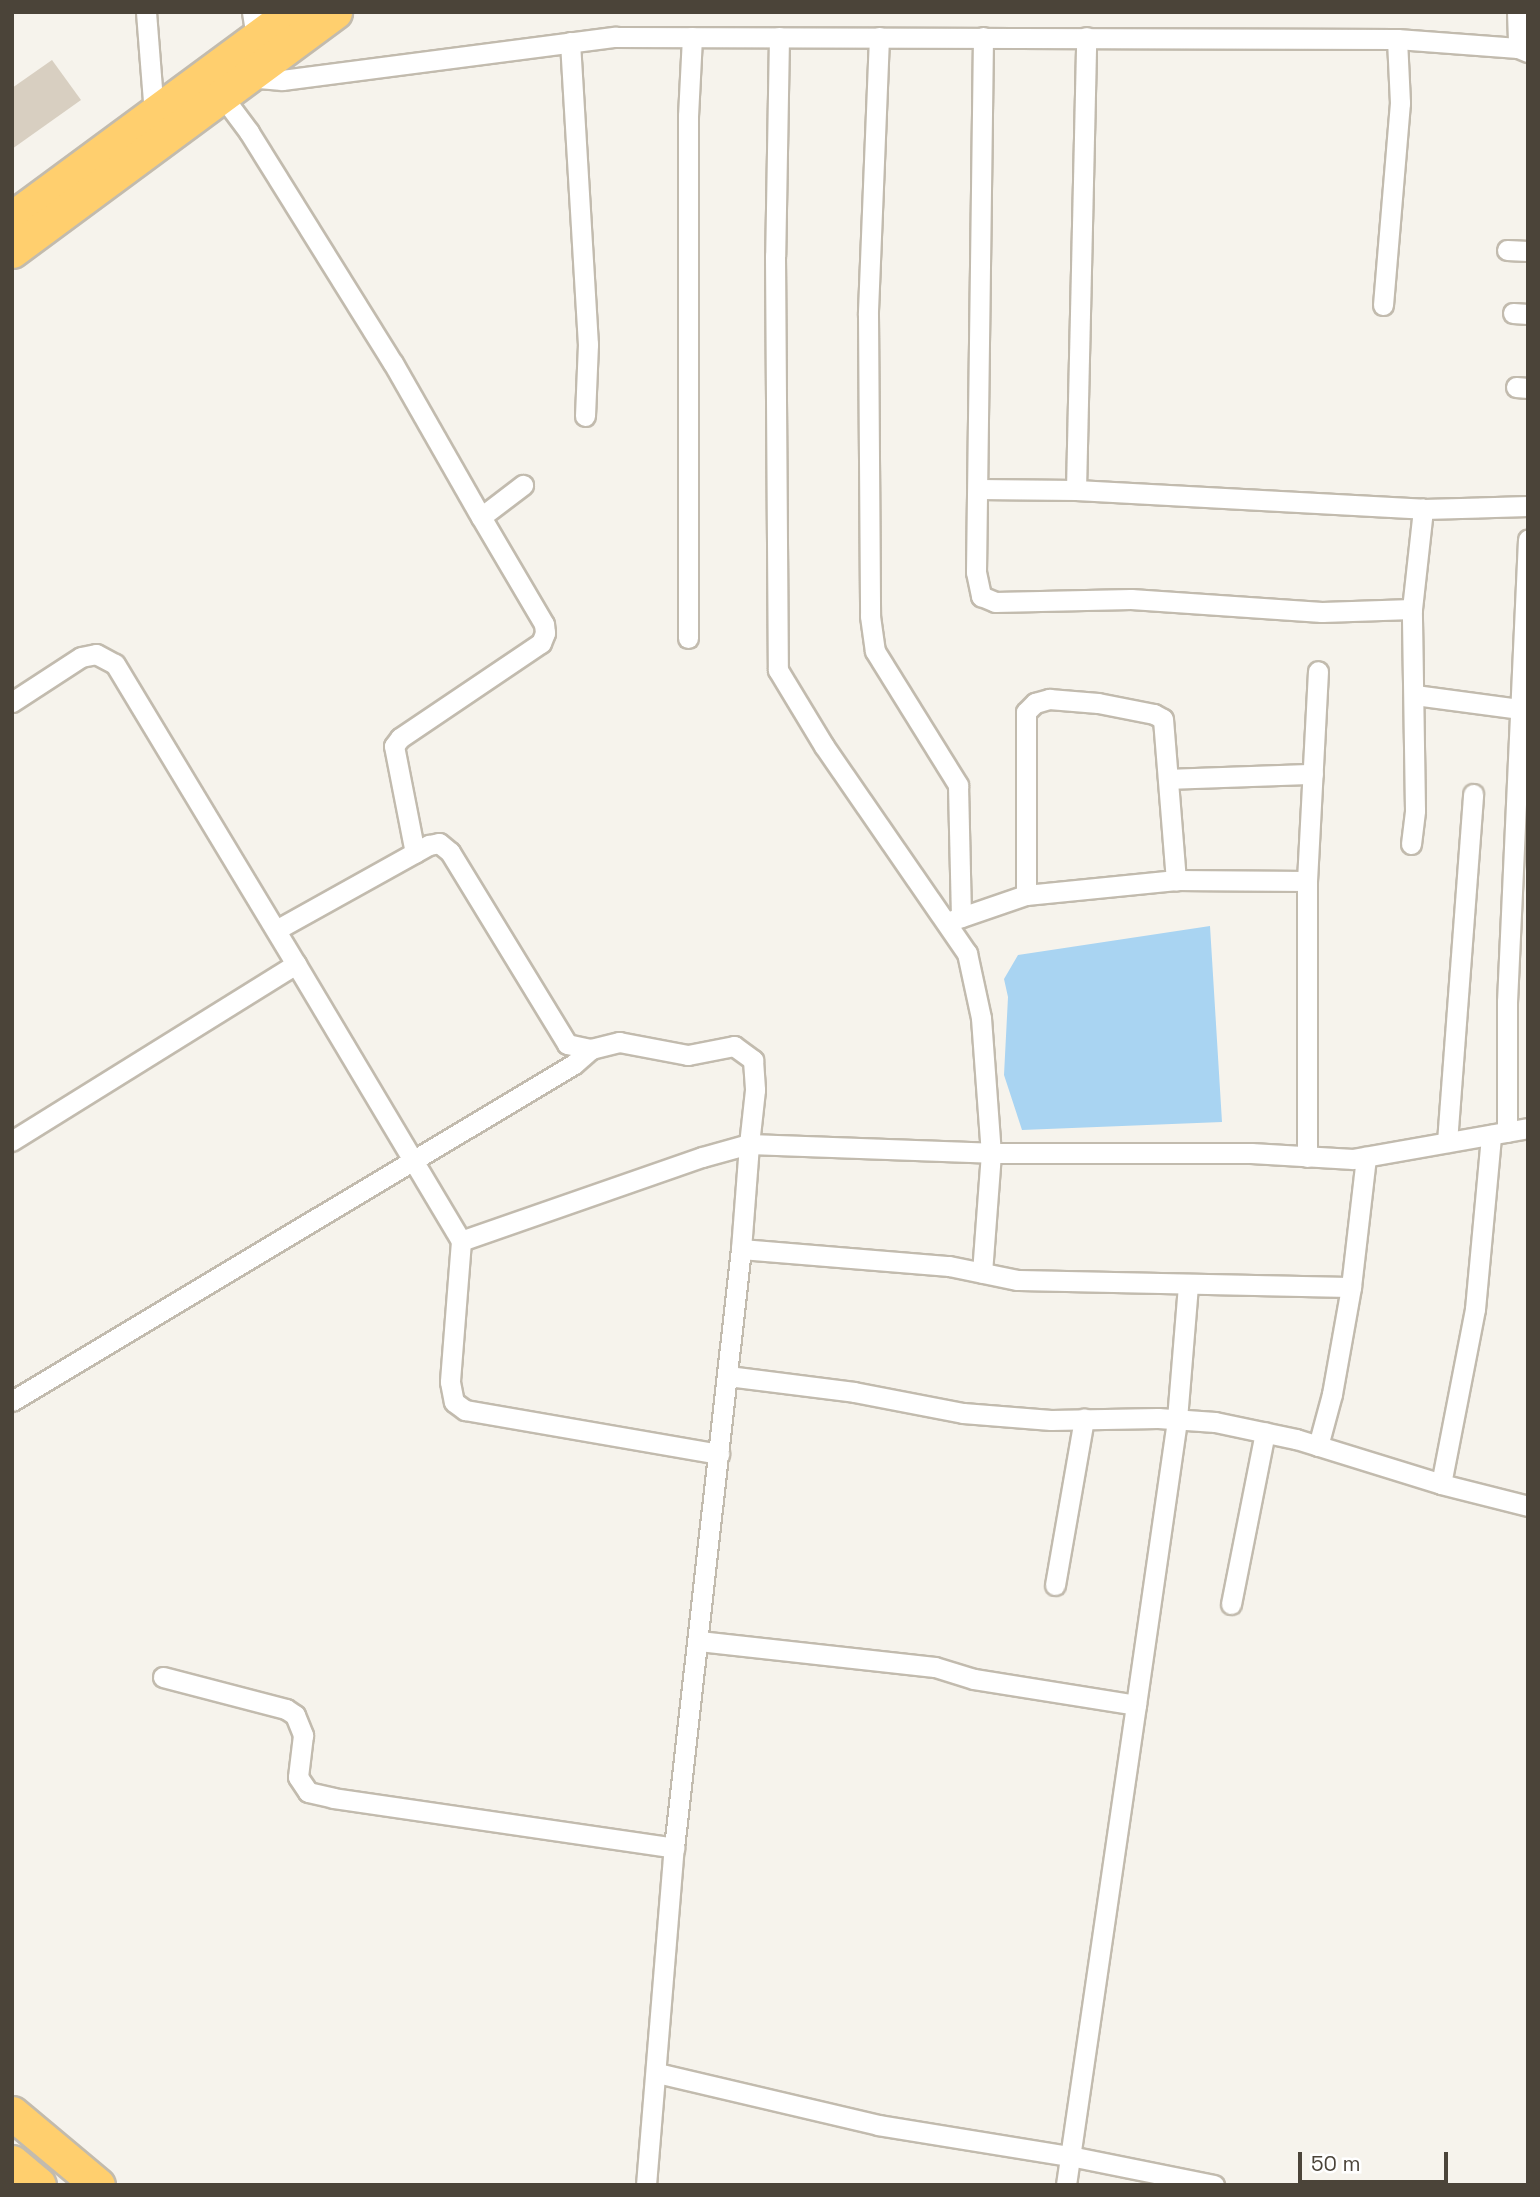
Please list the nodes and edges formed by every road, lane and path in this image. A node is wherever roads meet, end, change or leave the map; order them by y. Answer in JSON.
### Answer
{"nodes":[{"id":1,"x":146,"y":12,"type":"edge"},
{"id":2,"x":292,"y":12,"type":"edge"},
{"id":3,"x":335,"y":12,"type":"edge"},
{"id":4,"x":1517,"y":12,"type":"edge"},
{"id":5,"x":254,"y":25,"type":"edge"},
{"id":6,"x":692,"y":37,"type":"junction"},
{"id":7,"x":779,"y":37,"type":"junction"},
{"id":8,"x":879,"y":37,"type":"junction"},
{"id":9,"x":984,"y":37,"type":"junction"},
{"id":10,"x":1086,"y":37,"type":"junction"},
{"id":11,"x":1397,"y":39,"type":"junction"},
{"id":12,"x":570,"y":42,"type":"junction"},
{"id":13,"x":1523,"y":50,"type":"edge"},
{"id":14,"x":226,"y":77,"type":"junction"},
{"id":15,"x":153,"y":114,"type":"junction"},
{"id":16,"x":12,"y":218,"type":"edge"},
{"id":17,"x":1507,"y":250,"type":"dead end"},
{"id":18,"x":12,"y":251,"type":"edge"},
{"id":19,"x":1528,"y":251,"type":"edge"},
{"id":20,"x":1383,"y":305,"type":"dead end"},
{"id":21,"x":585,"y":416,"type":"dead end"},
{"id":22,"x":523,"y":485,"type":"dead end"},
{"id":23,"x":978,"y":489,"type":"junction"},
{"id":24,"x":1076,"y":489,"type":"junction"},
{"id":25,"x":1528,"y":506,"type":"edge"},
{"id":26,"x":1423,"y":509,"type":"junction"},
{"id":27,"x":481,"y":517,"type":"junction"},
{"id":28,"x":1528,"y":539,"type":"edge"},
{"id":29,"x":1412,"y":609,"type":"junction"},
{"id":30,"x":688,"y":638,"type":"dead end"},
{"id":31,"x":1318,"y":671,"type":"dead end"},
{"id":32,"x":1415,"y":695,"type":"junction"},
{"id":33,"x":12,"y":702,"type":"edge"},
{"id":34,"x":1524,"y":709,"type":"edge"},
{"id":35,"x":1313,"y":774,"type":"junction"},
{"id":36,"x":1168,"y":779,"type":"junction"},
{"id":37,"x":1473,"y":794,"type":"dead end"},
{"id":38,"x":1411,"y":844,"type":"dead end"},
{"id":39,"x":415,"y":853,"type":"junction"},
{"id":40,"x":1176,"y":880,"type":"junction"},
{"id":41,"x":1307,"y":881,"type":"junction"},
{"id":42,"x":1026,"y":895,"type":"junction"},
{"id":43,"x":953,"y":920,"type":"junction"},
{"id":44,"x":276,"y":930,"type":"junction"},
{"id":45,"x":296,"y":964,"type":"junction"},
{"id":46,"x":591,"y":1049,"type":"junction"},
{"id":47,"x":1528,"y":1128,"type":"edge"},
{"id":48,"x":1499,"y":1133,"type":"junction"},
{"id":49,"x":12,"y":1141,"type":"edge"},
{"id":50,"x":1447,"y":1143,"type":"junction"},
{"id":51,"x":749,"y":1144,"type":"junction"},
{"id":52,"x":991,"y":1153,"type":"junction"},
{"id":53,"x":1307,"y":1157,"type":"junction"},
{"id":54,"x":1366,"y":1157,"type":"junction"},
{"id":55,"x":414,"y":1160,"type":"junction"},
{"id":56,"x":461,"y":1241,"type":"junction"},
{"id":57,"x":741,"y":1249,"type":"junction"},
{"id":58,"x":982,"y":1273,"type":"junction"},
{"id":59,"x":1188,"y":1284,"type":"junction"},
{"id":60,"x":1351,"y":1287,"type":"junction"},
{"id":61,"x":727,"y":1376,"type":"junction"},
{"id":62,"x":12,"y":1401,"type":"edge"},
{"id":63,"x":1084,"y":1419,"type":"junction"},
{"id":64,"x":1177,"y":1419,"type":"junction"},
{"id":65,"x":1265,"y":1432,"type":"junction"},
{"id":66,"x":1318,"y":1446,"type":"junction"},
{"id":67,"x":719,"y":1454,"type":"junction"},
{"id":68,"x":1441,"y":1484,"type":"junction"},
{"id":69,"x":1528,"y":1506,"type":"edge"},
{"id":70,"x":1055,"y":1585,"type":"dead end"},
{"id":71,"x":1231,"y":1604,"type":"dead end"},
{"id":72,"x":699,"y":1641,"type":"junction"},
{"id":73,"x":163,"y":1677,"type":"dead end"},
{"id":74,"x":1136,"y":1705,"type":"junction"},
{"id":75,"x":674,"y":1848,"type":"junction"},
{"id":76,"x":657,"y":2073,"type":"junction"},
{"id":77,"x":12,"y":2113,"type":"edge"},
{"id":78,"x":1070,"y":2156,"type":"junction"},
{"id":79,"x":12,"y":2162,"type":"edge"},
{"id":80,"x":1211,"y":2184,"type":"edge"},
{"id":81,"x":39,"y":2185,"type":"edge"},
{"id":82,"x":98,"y":2185,"type":"edge"},
{"id":83,"x":646,"y":2185,"type":"edge"},
{"id":84,"x":1066,"y":2185,"type":"edge"}],
"edges":[{"from":1,"to":15,"type":"street"},
{"from":2,"to":5,"type":"highway"},
{"from":3,"to":14,"type":"highway"},
{"from":4,"to":13,"type":"street"},
{"from":5,"to":14,"type":"highway"},
{"from":6,"to":7,"type":"street"},
{"from":6,"to":12,"type":"street"},
{"from":6,"to":30,"type":"street"},
{"from":7,"to":8,"type":"street"},
{"from":7,"to":43,"type":"street"},
{"from":8,"to":9,"type":"street"},
{"from":8,"to":43,"type":"street"},
{"from":9,"to":10,"type":"street"},
{"from":9,"to":23,"type":"street"},
{"from":10,"to":11,"type":"street"},
{"from":10,"to":24,"type":"street"},
{"from":11,"to":13,"type":"street"},
{"from":11,"to":20,"type":"street"},
{"from":12,"to":14,"type":"street"},
{"from":12,"to":21,"type":"street"},
{"from":14,"to":15,"type":"highway"},
{"from":14,"to":18,"type":"highway"},
{"from":14,"to":27,"type":"street"},
{"from":15,"to":16,"type":"highway"},
{"from":17,"to":19,"type":"street"},
{"from":22,"to":27,"type":"street"},
{"from":23,"to":24,"type":"street"},
{"from":23,"to":29,"type":"street"},
{"from":24,"to":26,"type":"street"},
{"from":25,"to":26,"type":"street"},
{"from":26,"to":29,"type":"street"},
{"from":27,"to":39,"type":"street"},
{"from":28,"to":34,"type":"street"},
{"from":29,"to":32,"type":"street"},
{"from":31,"to":35,"type":"street"},
{"from":32,"to":34,"type":"street"},
{"from":32,"to":38,"type":"street"},
{"from":33,"to":44,"type":"street"},
{"from":34,"to":48,"type":"street"},
{"from":35,"to":36,"type":"street"},
{"from":35,"to":41,"type":"street"},
{"from":36,"to":40,"type":"street"},
{"from":36,"to":42,"type":"street"},
{"from":37,"to":50,"type":"street"},
{"from":39,"to":44,"type":"street"},
{"from":39,"to":46,"type":"street"},
{"from":40,"to":41,"type":"street"},
{"from":40,"to":42,"type":"street"},
{"from":41,"to":53,"type":"street"},
{"from":42,"to":43,"type":"street"},
{"from":43,"to":52,"type":"street"},
{"from":44,"to":45,"type":"street"},
{"from":45,"to":49,"type":"street"},
{"from":45,"to":55,"type":"street"},
{"from":46,"to":51,"type":"street"},
{"from":46,"to":55,"type":"street"},
{"from":47,"to":48,"type":"street"},
{"from":48,"to":50,"type":"street"},
{"from":48,"to":68,"type":"street"},
{"from":50,"to":54,"type":"street"},
{"from":51,"to":52,"type":"street"},
{"from":51,"to":56,"type":"street"},
{"from":51,"to":57,"type":"street"},
{"from":52,"to":53,"type":"street"},
{"from":52,"to":58,"type":"street"},
{"from":53,"to":54,"type":"street"},
{"from":54,"to":60,"type":"street"},
{"from":55,"to":56,"type":"street"},
{"from":55,"to":62,"type":"street"},
{"from":56,"to":67,"type":"street"},
{"from":57,"to":58,"type":"street"},
{"from":57,"to":61,"type":"street"},
{"from":58,"to":59,"type":"street"},
{"from":59,"to":60,"type":"street"},
{"from":59,"to":64,"type":"street"},
{"from":60,"to":66,"type":"street"},
{"from":61,"to":63,"type":"street"},
{"from":61,"to":67,"type":"street"},
{"from":63,"to":64,"type":"street"},
{"from":63,"to":70,"type":"street"},
{"from":64,"to":65,"type":"street"},
{"from":64,"to":74,"type":"street"},
{"from":65,"to":66,"type":"street"},
{"from":65,"to":71,"type":"street"},
{"from":66,"to":68,"type":"street"},
{"from":67,"to":72,"type":"street"},
{"from":68,"to":69,"type":"street"},
{"from":72,"to":74,"type":"street"},
{"from":72,"to":75,"type":"street"},
{"from":73,"to":75,"type":"street"},
{"from":74,"to":78,"type":"street"},
{"from":75,"to":76,"type":"street"},
{"from":76,"to":78,"type":"street"},
{"from":76,"to":83,"type":"street"},
{"from":77,"to":82,"type":"highway"},
{"from":78,"to":80,"type":"street"},
{"from":78,"to":84,"type":"street"},
{"from":79,"to":81,"type":"highway"}]}
